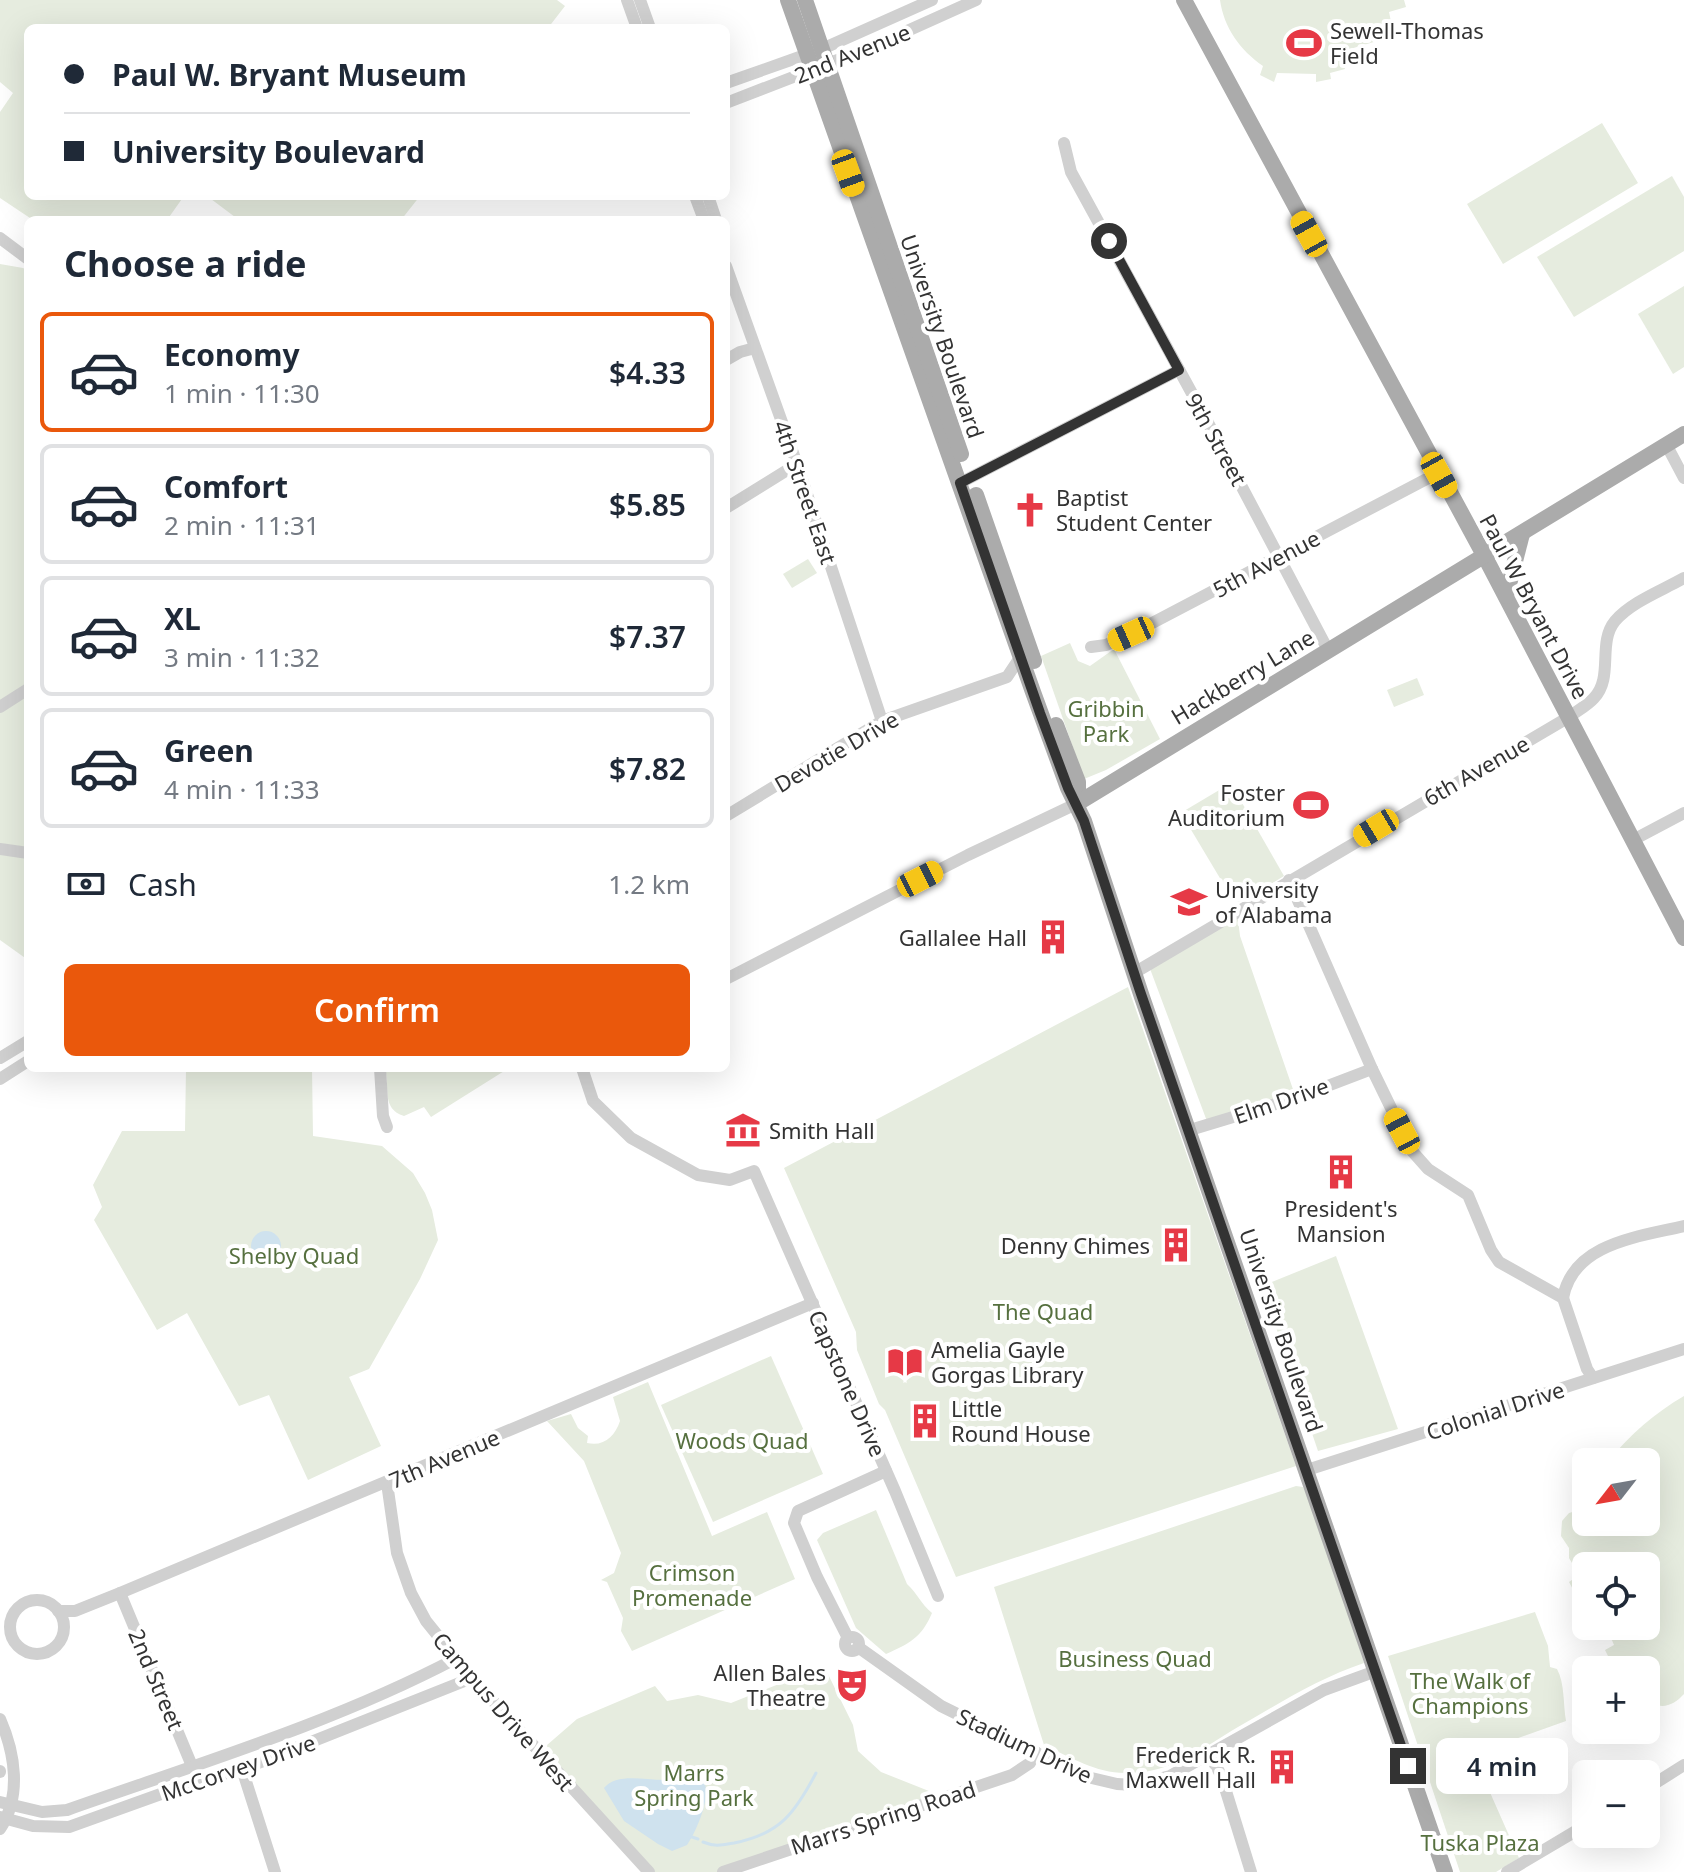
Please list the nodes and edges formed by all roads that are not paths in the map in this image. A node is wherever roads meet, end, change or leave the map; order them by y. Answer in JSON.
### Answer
{"nodes":[{"id":1,"x":627,"y":0,"type":"edge"},
{"id":2,"x":640,"y":0,"type":"edge"},
{"id":3,"x":788,"y":0,"type":"edge"},
{"id":4,"x":805,"y":0,"type":"edge"},
{"id":5,"x":932,"y":0,"type":"edge"},
{"id":6,"x":976,"y":0,"type":"edge"},
{"id":7,"x":1184,"y":0,"type":"edge"},
{"id":8,"x":636,"y":24,"type":"edge"},
{"id":9,"x":649,"y":24,"type":"edge"},
{"id":10,"x":816,"y":60,"type":"junction"},
{"id":11,"x":730,"y":82,"type":"edge"},
{"id":12,"x":730,"y":101,"type":"edge"},
{"id":13,"x":1064,"y":143,"type":"dead end"},
{"id":14,"x":0,"y":238,"type":"edge"},
{"id":15,"x":24,"y":256,"type":"edge"},
{"id":16,"x":730,"y":277,"type":"edge"},
{"id":17,"x":755,"y":348,"type":"junction"},
{"id":18,"x":730,"y":358,"type":"edge"},
{"id":19,"x":1179,"y":370,"type":"junction"},
{"id":20,"x":1684,"y":434,"type":"edge"},
{"id":21,"x":1666,"y":444,"type":"junction"},
{"id":22,"x":797,"y":464,"type":"junction"},
{"id":23,"x":1438,"y":473,"type":"junction"},
{"id":24,"x":1684,"y":478,"type":"edge"},
{"id":25,"x":965,"y":481,"type":"junction"},
{"id":26,"x":730,"y":506,"type":"edge"},
{"id":27,"x":1522,"y":534,"type":"junction"},
{"id":28,"x":1280,"y":555,"type":"junction"},
{"id":29,"x":1485,"y":557,"type":"junction"},
{"id":30,"x":1684,"y":578,"type":"edge"},
{"id":31,"x":1506,"y":596,"type":"junction"},
{"id":32,"x":1091,"y":647,"type":"dead end"},
{"id":33,"x":1328,"y":650,"type":"junction"},
{"id":34,"x":1021,"y":656,"type":"junction"},
{"id":35,"x":996,"y":681,"type":"junction"},
{"id":36,"x":24,"y":692,"type":"edge"},
{"id":37,"x":1033,"y":692,"type":"junction"},
{"id":38,"x":0,"y":707,"type":"edge"},
{"id":39,"x":1569,"y":717,"type":"junction"},
{"id":40,"x":882,"y":721,"type":"junction"},
{"id":41,"x":1078,"y":803,"type":"junction"},
{"id":42,"x":1684,"y":813,"type":"edge"},
{"id":43,"x":730,"y":814,"type":"edge"},
{"id":44,"x":1633,"y":840,"type":"junction"},
{"id":45,"x":0,"y":849,"type":"edge"},
{"id":46,"x":24,"y":852,"type":"edge"},
{"id":47,"x":1289,"y":880,"type":"junction"},
{"id":48,"x":1684,"y":938,"type":"edge"},
{"id":49,"x":1134,"y":973,"type":"junction"},
{"id":50,"x":730,"y":977,"type":"edge"},
{"id":51,"x":24,"y":1043,"type":"edge"},
{"id":52,"x":0,"y":1058,"type":"edge"},
{"id":53,"x":24,"y":1064,"type":"edge"},
{"id":54,"x":1372,"y":1069,"type":"junction"},
{"id":55,"x":380,"y":1072,"type":"edge"},
{"id":56,"x":583,"y":1072,"type":"edge"},
{"id":57,"x":0,"y":1079,"type":"edge"},
{"id":58,"x":387,"y":1127,"type":"dead end"},
{"id":59,"x":1190,"y":1130,"type":"junction"},
{"id":60,"x":1684,"y":1226,"type":"edge"},
{"id":61,"x":1563,"y":1298,"type":"junction"},
{"id":62,"x":813,"y":1303,"type":"junction"},
{"id":63,"x":1684,"y":1349,"type":"edge"},
{"id":64,"x":1593,"y":1378,"type":"junction"},
{"id":65,"x":1307,"y":1470,"type":"junction"},
{"id":66,"x":886,"y":1471,"type":"junction"},
{"id":67,"x":387,"y":1483,"type":"junction"},
{"id":68,"x":120,"y":1593,"type":"junction"},
{"id":69,"x":938,"y":1596,"type":"dead end"},
{"id":70,"x":58,"y":1611,"type":"junction"},
{"id":71,"x":75,"y":1611,"type":"junction"},
{"id":72,"x":64,"y":1624,"type":"junction"},
{"id":73,"x":455,"y":1659,"type":"junction"},
{"id":74,"x":1376,"y":1671,"type":"junction"},
{"id":75,"x":472,"y":1678,"type":"junction"},
{"id":76,"x":383,"y":1693,"type":"junction"},
{"id":77,"x":390,"y":1710,"type":"junction"},
{"id":78,"x":0,"y":1719,"type":"edge"},
{"id":79,"x":250,"y":1746,"type":"junction"},
{"id":80,"x":1036,"y":1752,"type":"junction"},
{"id":81,"x":1210,"y":1756,"type":"junction"},
{"id":82,"x":1684,"y":1765,"type":"edge"},
{"id":83,"x":192,"y":1766,"type":"junction"},
{"id":84,"x":242,"y":1769,"type":"junction"},
{"id":85,"x":1660,"y":1780,"type":"edge"},
{"id":86,"x":170,"y":1790,"type":"junction"},
{"id":87,"x":6,"y":1803,"type":"edge"},
{"id":88,"x":2,"y":1822,"type":"edge"},
{"id":89,"x":1572,"y":1835,"type":"edge"},
{"id":90,"x":1530,"y":1866,"type":"edge"},
{"id":91,"x":275,"y":1872,"type":"edge"},
{"id":92,"x":649,"y":1872,"type":"edge"},
{"id":93,"x":723,"y":1872,"type":"edge"},
{"id":94,"x":1251,"y":1872,"type":"edge"},
{"id":95,"x":1445,"y":1872,"type":"edge"},
{"id":96,"x":1507,"y":1872,"type":"edge"}],
"edges":[{"from":1,"to":8,"type":"street"},
{"from":2,"to":9,"type":"street"},
{"from":3,"to":10,"type":"main road"},
{"from":4,"to":10,"type":"main road"},
{"from":5,"to":10,"type":"street","name":"2nd Avenue"},
{"from":6,"to":10,"type":"street","name":"2nd Avenue"},
{"from":7,"to":23,"type":"main road","name":"Paul W Bryant Drive"},
{"from":10,"to":11,"type":"street","name":"2nd Avenue"},
{"from":10,"to":12,"type":"street","name":"2nd Avenue"},
{"from":10,"to":25,"type":"main road","name":"University Boulevard"},
{"from":13,"to":19,"type":"street","name":"9th Street"},
{"from":14,"to":15,"type":"street"},
{"from":16,"to":17,"type":"street","name":"4th Street East"},
{"from":17,"to":18,"type":"street"},
{"from":17,"to":22,"type":"street","name":"4th Street East"},
{"from":19,"to":25,"type":"street"},
{"from":19,"to":28,"type":"street","name":"9th Street"},
{"from":20,"to":21,"type":"main road","name":"Hackberry Lane"},
{"from":21,"to":24,"type":"street"},
{"from":21,"to":27,"type":"main road","name":"Hackberry Lane"},
{"from":22,"to":26,"type":"street"},
{"from":22,"to":40,"type":"street","name":"4th Street East"},
{"from":23,"to":28,"type":"street","name":"5th Avenue"},
{"from":23,"to":29,"type":"main road","name":"Paul W Bryant Drive"},
{"from":25,"to":34,"type":"main road","name":"University Boulevard"},
{"from":25,"to":41,"type":"main road","name":"University Boulevard"},
{"from":27,"to":29,"type":"main road","name":"Hackberry Lane"},
{"from":27,"to":31,"type":"main road"},
{"from":28,"to":32,"type":"street","name":"5th Avenue"},
{"from":28,"to":33,"type":"street","name":"9th Street"},
{"from":29,"to":31,"type":"main road","name":"Paul W Bryant Drive"},
{"from":29,"to":33,"type":"main road","name":"Hackberry Lane"},
{"from":30,"to":39,"type":"street","name":"6th Avenue"},
{"from":31,"to":39,"type":"main road","name":"Paul W Bryant Drive"},
{"from":33,"to":41,"type":"main road","name":"Hackberry Lane"},
{"from":34,"to":35,"type":"street","name":"Devotie Drive"},
{"from":34,"to":37,"type":"main road","name":"University Boulevard"},
{"from":35,"to":37,"type":"street"},
{"from":35,"to":40,"type":"street","name":"Devotie Drive"},
{"from":36,"to":38,"type":"street"},
{"from":37,"to":41,"type":"main road","name":"University Boulevard"},
{"from":39,"to":44,"type":"main road","name":"Paul W Bryant Drive"},
{"from":39,"to":47,"type":"street","name":"6th Avenue"},
{"from":40,"to":43,"type":"street","name":"Devotie Drive"},
{"from":41,"to":49,"type":"main road","name":"University Boulevard"},
{"from":41,"to":50,"type":"street","name":"Hackberry Lane"},
{"from":42,"to":44,"type":"street"},
{"from":44,"to":48,"type":"main road","name":"Paul W Bryant Drive"},
{"from":45,"to":46,"type":"street"},
{"from":47,"to":49,"type":"street","name":"6th Avenue"},
{"from":47,"to":54,"type":"street"},
{"from":49,"to":59,"type":"main road","name":"University Boulevard"},
{"from":51,"to":52,"type":"street"},
{"from":53,"to":57,"type":"street"},
{"from":54,"to":59,"type":"street","name":"Elm Drive"},
{"from":54,"to":61,"type":"street"},
{"from":55,"to":58,"type":"street"},
{"from":56,"to":62,"type":"street","name":"Capstone Drive"},
{"from":59,"to":65,"type":"main road","name":"University Boulevard"},
{"from":60,"to":61,"type":"street"},
{"from":61,"to":64,"type":"street"},
{"from":62,"to":66,"type":"street","name":"Capstone Drive"},
{"from":62,"to":67,"type":"street","name":"7th Avenue"},
{"from":63,"to":64,"type":"street","name":"Colonial Drive"},
{"from":64,"to":65,"type":"street","name":"Colonial Drive"},
{"from":65,"to":74,"type":"main road","name":"University Boulevard"},
{"from":66,"to":69,"type":"street","name":"Capstone Drive"},
{"from":66,"to":80,"type":"street","name":"Stadium Drive"},
{"from":67,"to":68,"type":"street","name":"7th Avenue"},
{"from":67,"to":73,"type":"street","name":"Campus Drive West"},
{"from":68,"to":71,"type":"street","name":"7th Avenue"},
{"from":68,"to":83,"type":"street","name":"2nd Street"},
{"from":70,"to":71,"type":"street","name":"7th Avenue"},
{"from":70,"to":72,"type":"street"},
{"from":70,"to":72,"type":"street","name":"7th Avenue"},
{"from":71,"to":72,"type":"street","name":"7th Avenue"},
{"from":73,"to":75,"type":"street","name":"Campus Drive West"},
{"from":73,"to":76,"type":"street","name":"McCorvey Drive"},
{"from":74,"to":81,"type":"street","name":"Stadium Drive"},
{"from":74,"to":95,"type":"main road","name":"University Boulevard"},
{"from":75,"to":77,"type":"street","name":"McCorvey Drive"},
{"from":75,"to":92,"type":"street","name":"Campus Drive West"},
{"from":76,"to":77,"type":"street"},
{"from":76,"to":79,"type":"street","name":"McCorvey Drive"},
{"from":77,"to":84,"type":"street","name":"McCorvey Drive"},
{"from":78,"to":87,"type":"street"},
{"from":79,"to":83,"type":"street","name":"McCorvey Drive"},
{"from":79,"to":84,"type":"street"},
{"from":80,"to":81,"type":"street","name":"Stadium Drive"},
{"from":80,"to":93,"type":"street","name":"Marrs Spring Road"},
{"from":81,"to":94,"type":"street"},
{"from":82,"to":85,"type":"street"},
{"from":83,"to":86,"type":"street"},
{"from":83,"to":87,"type":"street","name":"McCorvey Drive"},
{"from":84,"to":86,"type":"street","name":"McCorvey Drive"},
{"from":84,"to":91,"type":"street"},
{"from":86,"to":88,"type":"street","name":"McCorvey Drive"},
{"from":87,"to":88,"type":"street"},
{"from":89,"to":90,"type":"street"},
{"from":90,"to":96,"type":"street"}]}
